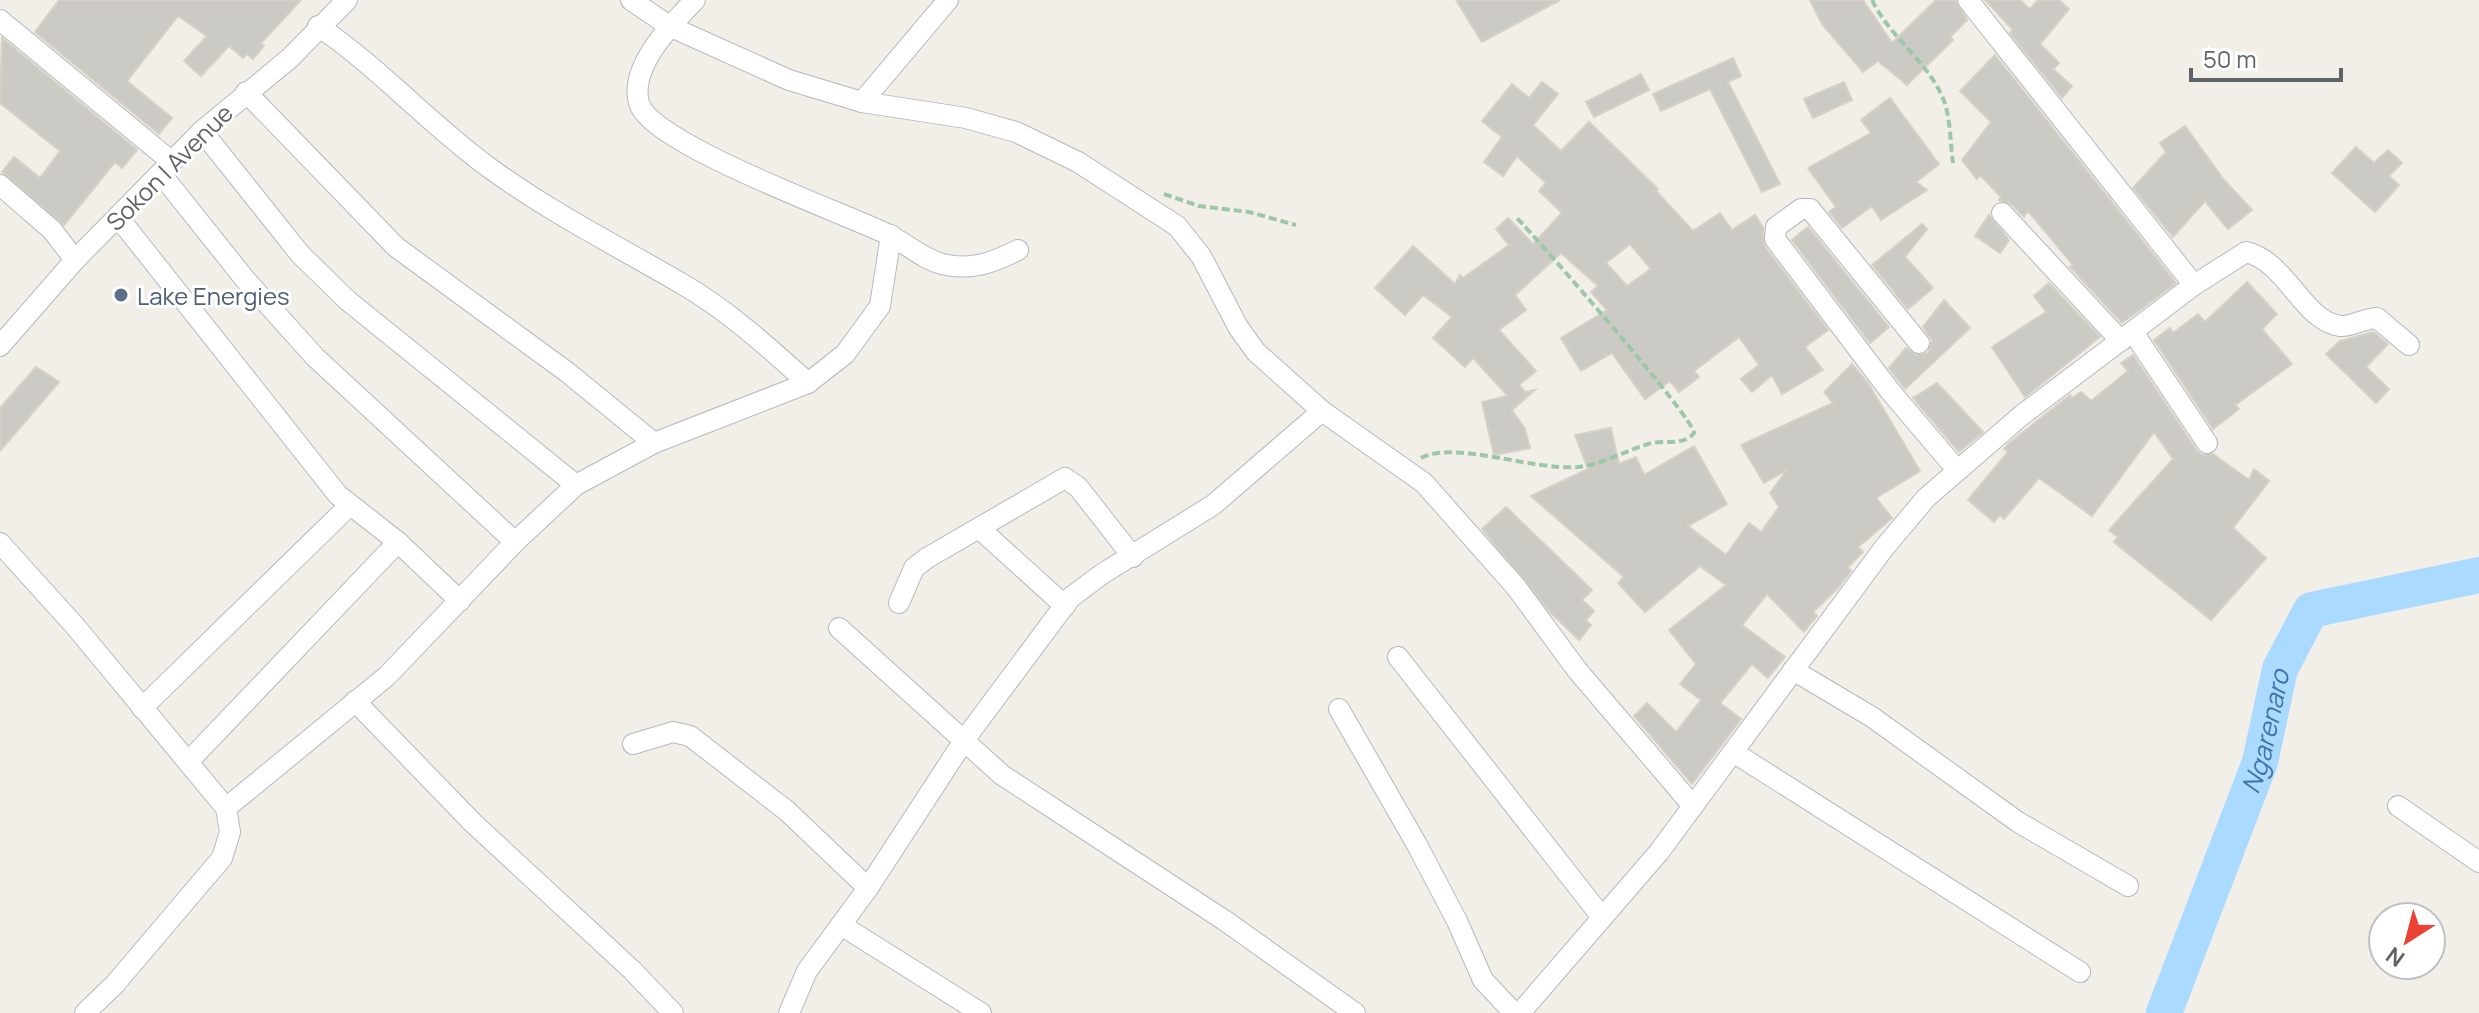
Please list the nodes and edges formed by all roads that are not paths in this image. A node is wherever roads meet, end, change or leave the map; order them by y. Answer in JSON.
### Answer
{"nodes":[{"id":1,"x":631,"y":0,"type":"edge"},
{"id":2,"x":695,"y":0,"type":"edge"},
{"id":3,"x":948,"y":0,"type":"edge"},
{"id":4,"x":1968,"y":0,"type":"edge"},
{"id":5,"x":330,"y":10,"type":"edge"},
{"id":6,"x":0,"y":20,"type":"edge"},
{"id":7,"x":669,"y":26,"type":"junction"},
{"id":8,"x":246,"y":92,"type":"junction"},
{"id":9,"x":862,"y":102,"type":"junction"},
{"id":10,"x":202,"y":131,"type":"junction"},
{"id":11,"x":166,"y":168,"type":"junction"},
{"id":12,"x":0,"y":185,"type":"edge"},
{"id":13,"x":2002,"y":213,"type":"dead end"},
{"id":14,"x":118,"y":217,"type":"junction"},
{"id":15,"x":891,"y":235,"type":"junction"},
{"id":16,"x":1018,"y":250,"type":"dead end"},
{"id":17,"x":75,"y":260,"type":"junction"},
{"id":18,"x":2194,"y":285,"type":"junction"},
{"id":19,"x":2127,"y":337,"type":"junction"},
{"id":20,"x":1919,"y":343,"type":"dead end"},
{"id":21,"x":2409,"y":345,"type":"dead end"},
{"id":22,"x":0,"y":346,"type":"edge"},
{"id":23,"x":808,"y":383,"type":"junction"},
{"id":24,"x":1322,"y":411,"type":"junction"},
{"id":25,"x":654,"y":443,"type":"junction"},
{"id":26,"x":2207,"y":443,"type":"dead end"},
{"id":27,"x":1957,"y":470,"type":"junction"},
{"id":28,"x":576,"y":485,"type":"junction"},
{"id":29,"x":350,"y":505,"type":"junction"},
{"id":30,"x":980,"y":529,"type":"junction"},
{"id":31,"x":398,"y":542,"type":"junction"},
{"id":32,"x":515,"y":542,"type":"junction"},
{"id":33,"x":0,"y":543,"type":"edge"},
{"id":34,"x":1133,"y":557,"type":"junction"},
{"id":35,"x":460,"y":601,"type":"junction"},
{"id":36,"x":899,"y":603,"type":"dead end"},
{"id":37,"x":1065,"y":606,"type":"junction"},
{"id":38,"x":839,"y":628,"type":"dead end"},
{"id":39,"x":1398,"y":657,"type":"dead end"},
{"id":40,"x":1793,"y":670,"type":"junction"},
{"id":41,"x":355,"y":701,"type":"junction"},
{"id":42,"x":142,"y":708,"type":"junction"},
{"id":43,"x":1339,"y":709,"type":"dead end"},
{"id":44,"x":965,"y":739,"type":"junction"},
{"id":45,"x":633,"y":744,"type":"dead end"},
{"id":46,"x":1733,"y":752,"type":"junction"},
{"id":47,"x":189,"y":761,"type":"junction"},
{"id":48,"x":1693,"y":806,"type":"junction"},
{"id":49,"x":2398,"y":806,"type":"dead end"},
{"id":50,"x":226,"y":808,"type":"junction"},
{"id":51,"x":2479,"y":862,"type":"edge"},
{"id":52,"x":2128,"y":886,"type":"dead end"},
{"id":53,"x":868,"y":888,"type":"junction"},
{"id":54,"x":1601,"y":916,"type":"junction"},
{"id":55,"x":841,"y":925,"type":"junction"},
{"id":56,"x":2080,"y":972,"type":"dead end"},
{"id":57,"x":85,"y":1013,"type":"edge"},
{"id":58,"x":673,"y":1013,"type":"edge"},
{"id":59,"x":789,"y":1013,"type":"edge"},
{"id":60,"x":981,"y":1013,"type":"edge"},
{"id":61,"x":1355,"y":1013,"type":"edge"},
{"id":62,"x":1517,"y":1013,"type":"edge"}],
"edges":[{"from":1,"to":7,"type":"street"},
{"from":2,"to":7,"type":"street"},
{"from":3,"to":9,"type":"street"},
{"from":4,"to":18,"type":"street"},
{"from":5,"to":8,"type":"street","name":"Sokon I Avenue"},
{"from":5,"to":23,"type":"street"},
{"from":6,"to":11,"type":"street"},
{"from":7,"to":9,"type":"street"},
{"from":7,"to":15,"type":"street"},
{"from":8,"to":10,"type":"street","name":"Sokon I Avenue"},
{"from":8,"to":25,"type":"street"},
{"from":9,"to":24,"type":"street"},
{"from":10,"to":11,"type":"street","name":"Sokon I Avenue"},
{"from":10,"to":28,"type":"street"},
{"from":11,"to":14,"type":"street","name":"Sokon I Avenue"},
{"from":11,"to":32,"type":"street"},
{"from":12,"to":17,"type":"street"},
{"from":13,"to":19,"type":"street"},
{"from":14,"to":17,"type":"street","name":"Sokon I Avenue"},
{"from":14,"to":29,"type":"street"},
{"from":15,"to":16,"type":"street"},
{"from":15,"to":23,"type":"street"},
{"from":17,"to":22,"type":"street","name":"Sokon I Avenue"},
{"from":18,"to":19,"type":"street"},
{"from":18,"to":21,"type":"street"},
{"from":19,"to":26,"type":"street"},
{"from":19,"to":27,"type":"street"},
{"from":20,"to":27,"type":"street"},
{"from":23,"to":25,"type":"street"},
{"from":24,"to":34,"type":"street"},
{"from":24,"to":48,"type":"street"},
{"from":25,"to":28,"type":"street"},
{"from":27,"to":40,"type":"street"},
{"from":28,"to":32,"type":"street"},
{"from":29,"to":31,"type":"street"},
{"from":29,"to":42,"type":"street"},
{"from":30,"to":34,"type":"street"},
{"from":30,"to":36,"type":"street"},
{"from":30,"to":37,"type":"street"},
{"from":31,"to":35,"type":"street"},
{"from":31,"to":47,"type":"street"},
{"from":32,"to":35,"type":"street"},
{"from":33,"to":42,"type":"street"},
{"from":34,"to":37,"type":"street"},
{"from":35,"to":41,"type":"street"},
{"from":37,"to":44,"type":"street"},
{"from":38,"to":44,"type":"street"},
{"from":39,"to":54,"type":"street"},
{"from":40,"to":46,"type":"street"},
{"from":40,"to":52,"type":"street"},
{"from":41,"to":50,"type":"street"},
{"from":41,"to":58,"type":"street"},
{"from":42,"to":47,"type":"street"},
{"from":43,"to":62,"type":"street"},
{"from":44,"to":53,"type":"street"},
{"from":44,"to":61,"type":"street"},
{"from":45,"to":53,"type":"street"},
{"from":46,"to":48,"type":"street"},
{"from":46,"to":56,"type":"street"},
{"from":47,"to":50,"type":"street"},
{"from":48,"to":54,"type":"street"},
{"from":49,"to":51,"type":"street"},
{"from":50,"to":57,"type":"street"},
{"from":53,"to":55,"type":"street"},
{"from":54,"to":62,"type":"street"},
{"from":55,"to":59,"type":"street"},
{"from":55,"to":60,"type":"street"}]}
